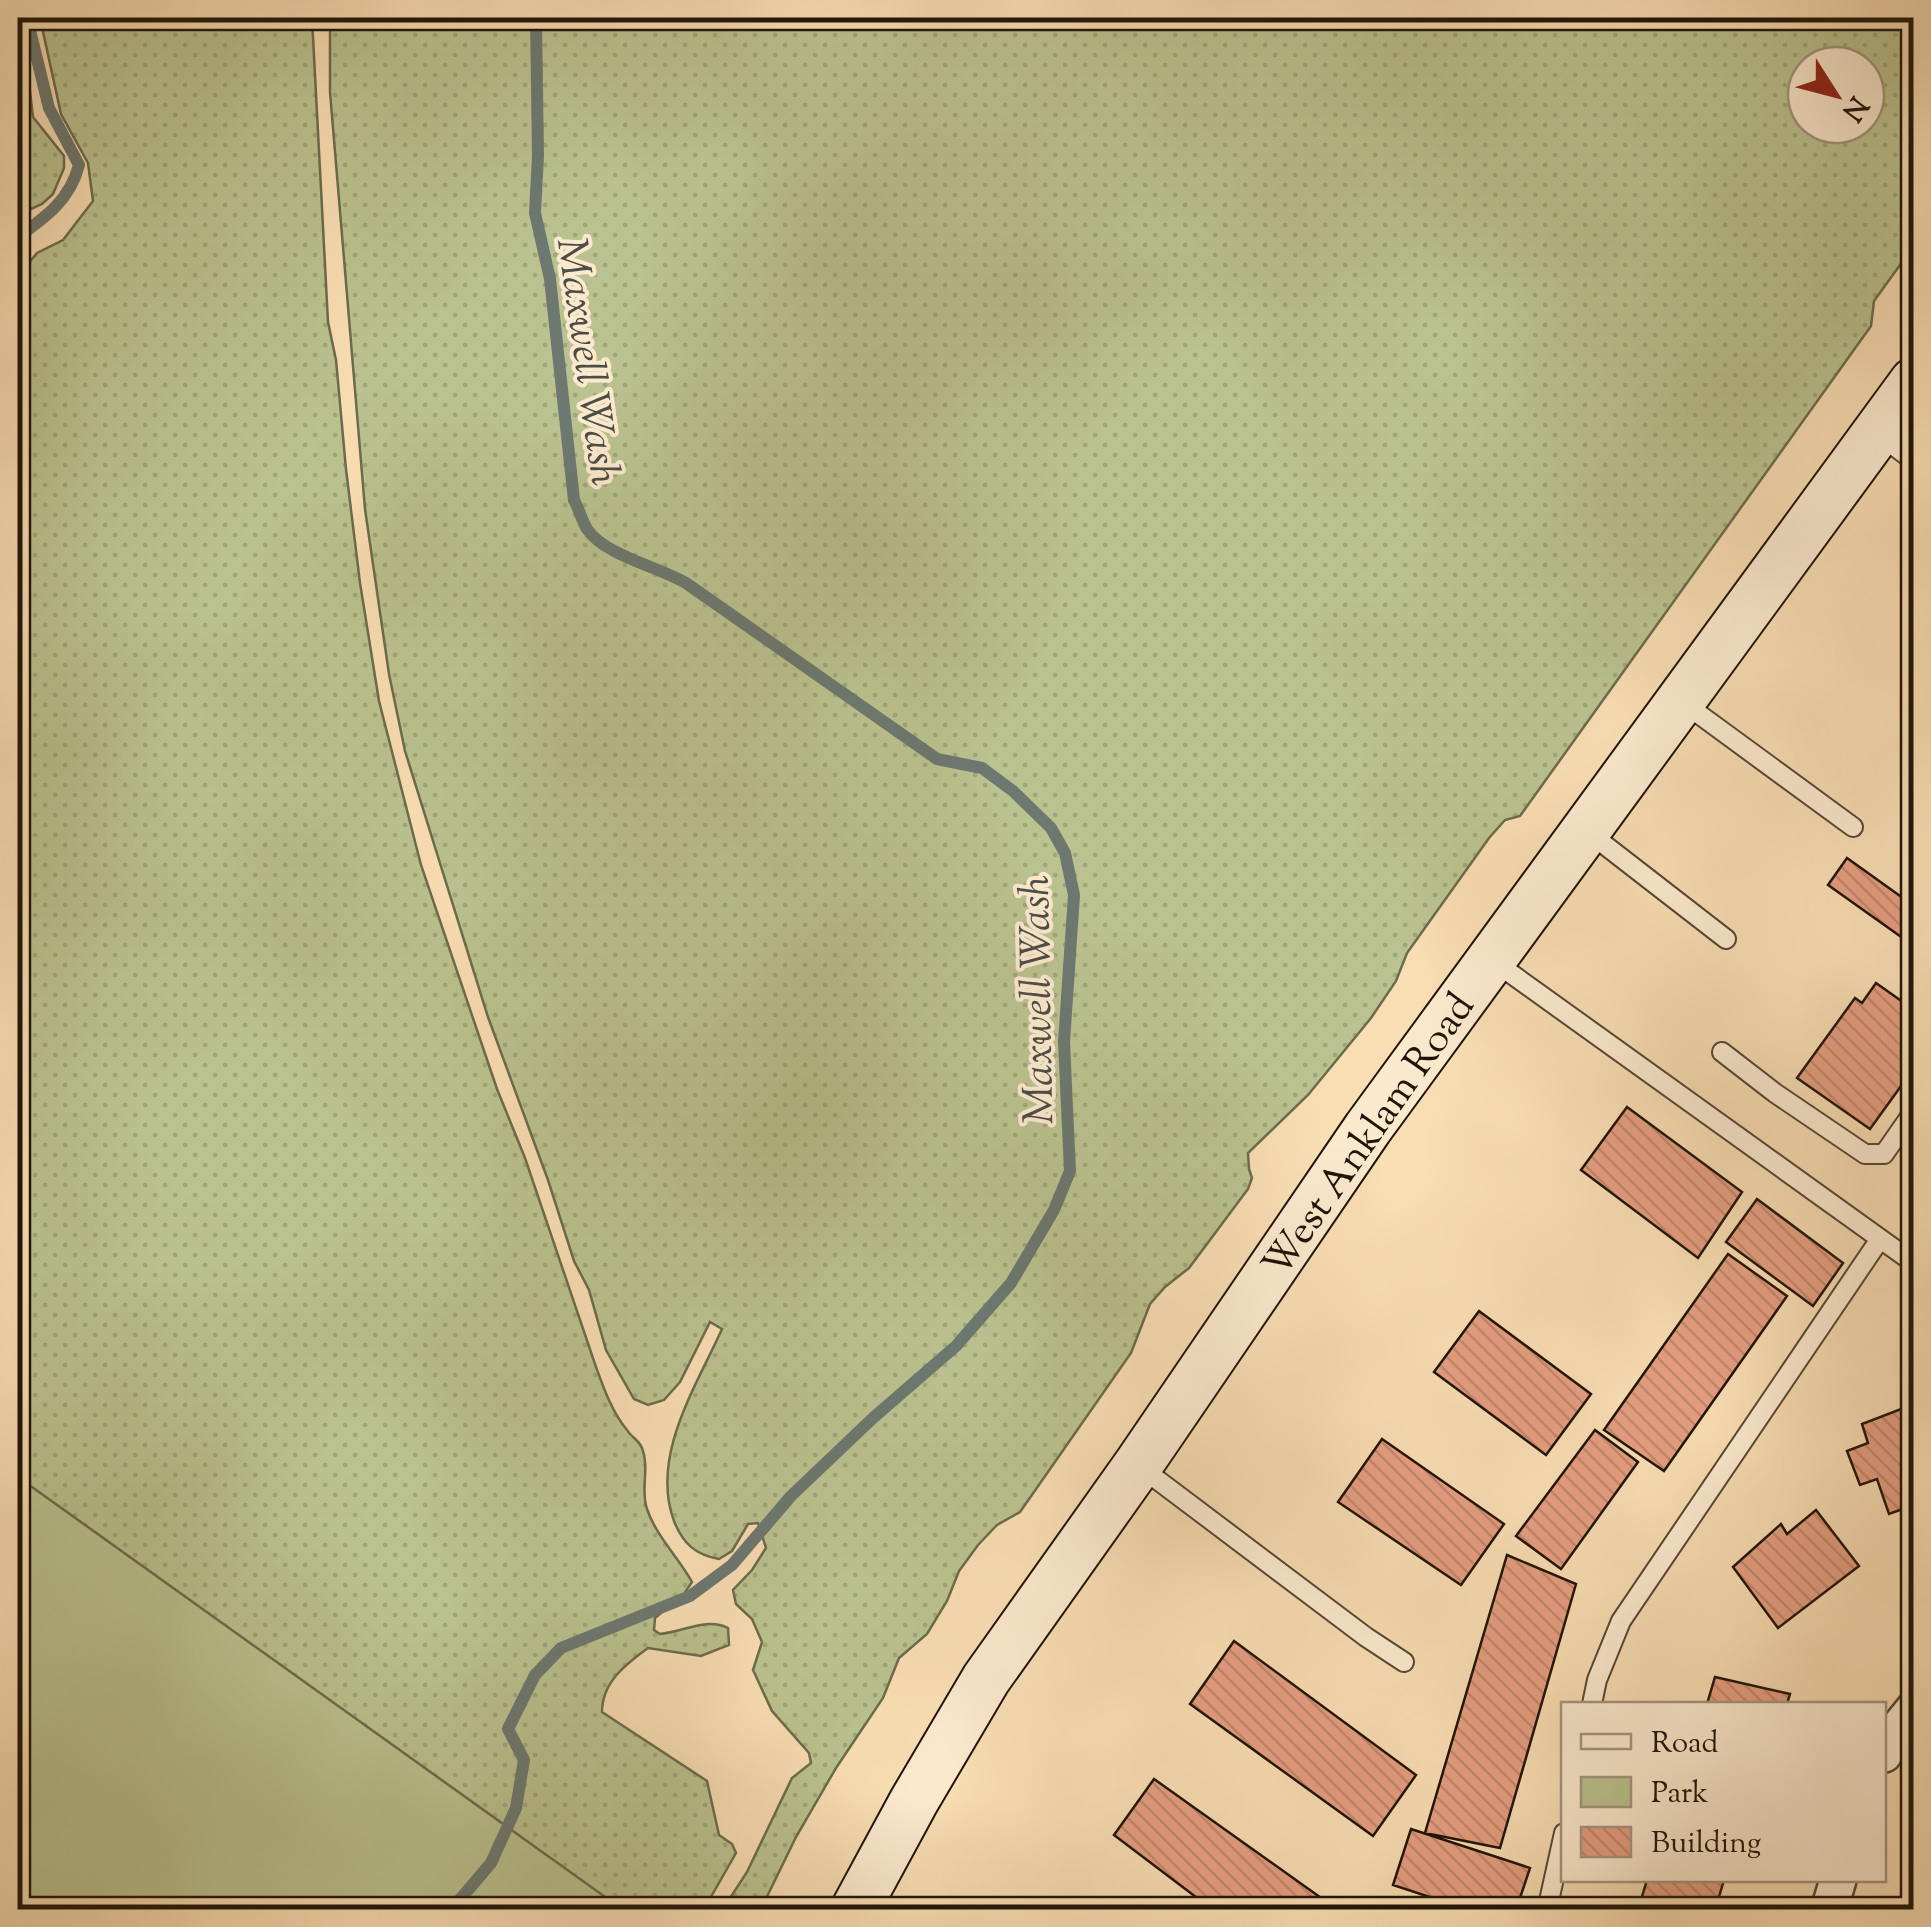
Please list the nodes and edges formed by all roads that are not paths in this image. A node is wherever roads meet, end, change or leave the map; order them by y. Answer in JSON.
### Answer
{"nodes":[{"id":1,"x":1914,"y":382,"type":"edge"},
{"id":2,"x":1895,"y":446,"type":"edge"},
{"id":3,"x":1681,"y":701,"type":"junction"},
{"id":4,"x":1853,"y":828,"type":"dead end"},
{"id":5,"x":1586,"y":831,"type":"junction"},
{"id":6,"x":1726,"y":939,"type":"dead end"},
{"id":7,"x":1492,"y":960,"type":"junction"},
{"id":8,"x":1722,"y":1052,"type":"dead end"},
{"id":9,"x":1914,"y":1112,"type":"edge"},
{"id":10,"x":1880,"y":1240,"type":"junction"},
{"id":11,"x":1914,"y":1264,"type":"edge"},
{"id":12,"x":1138,"y":1465,"type":"junction"},
{"id":13,"x":1404,"y":1662,"type":"dead end"},
{"id":14,"x":1592,"y":1702,"type":"edge"},
{"id":15,"x":1914,"y":1709,"type":"edge"},
{"id":16,"x":1886,"y":1750,"type":"edge"},
{"id":17,"x":1561,"y":1846,"type":"edge"},
{"id":18,"x":1837,"y":1882,"type":"edge"},
{"id":19,"x":855,"y":1910,"type":"edge"},
{"id":20,"x":1546,"y":1910,"type":"edge"},
{"id":21,"x":1828,"y":1910,"type":"edge"}],
"edges":[{"from":1,"to":2,"type":"main road","name":"West Anklam Road"},
{"from":2,"to":3,"type":"main road","name":"West Anklam Road"},
{"from":3,"to":4,"type":"lane"},
{"from":3,"to":5,"type":"main road","name":"West Anklam Road"},
{"from":5,"to":6,"type":"lane"},
{"from":5,"to":7,"type":"main road","name":"West Anklam Road"},
{"from":7,"to":10,"type":"lane"},
{"from":7,"to":12,"type":"main road","name":"West Anklam Road"},
{"from":8,"to":9,"type":"lane"},
{"from":10,"to":11,"type":"lane"},
{"from":10,"to":14,"type":"lane"},
{"from":12,"to":13,"type":"lane"},
{"from":12,"to":19,"type":"main road","name":"West Anklam Road"},
{"from":15,"to":16,"type":"street"},
{"from":17,"to":20,"type":"lane"},
{"from":18,"to":21,"type":"street"}]}
